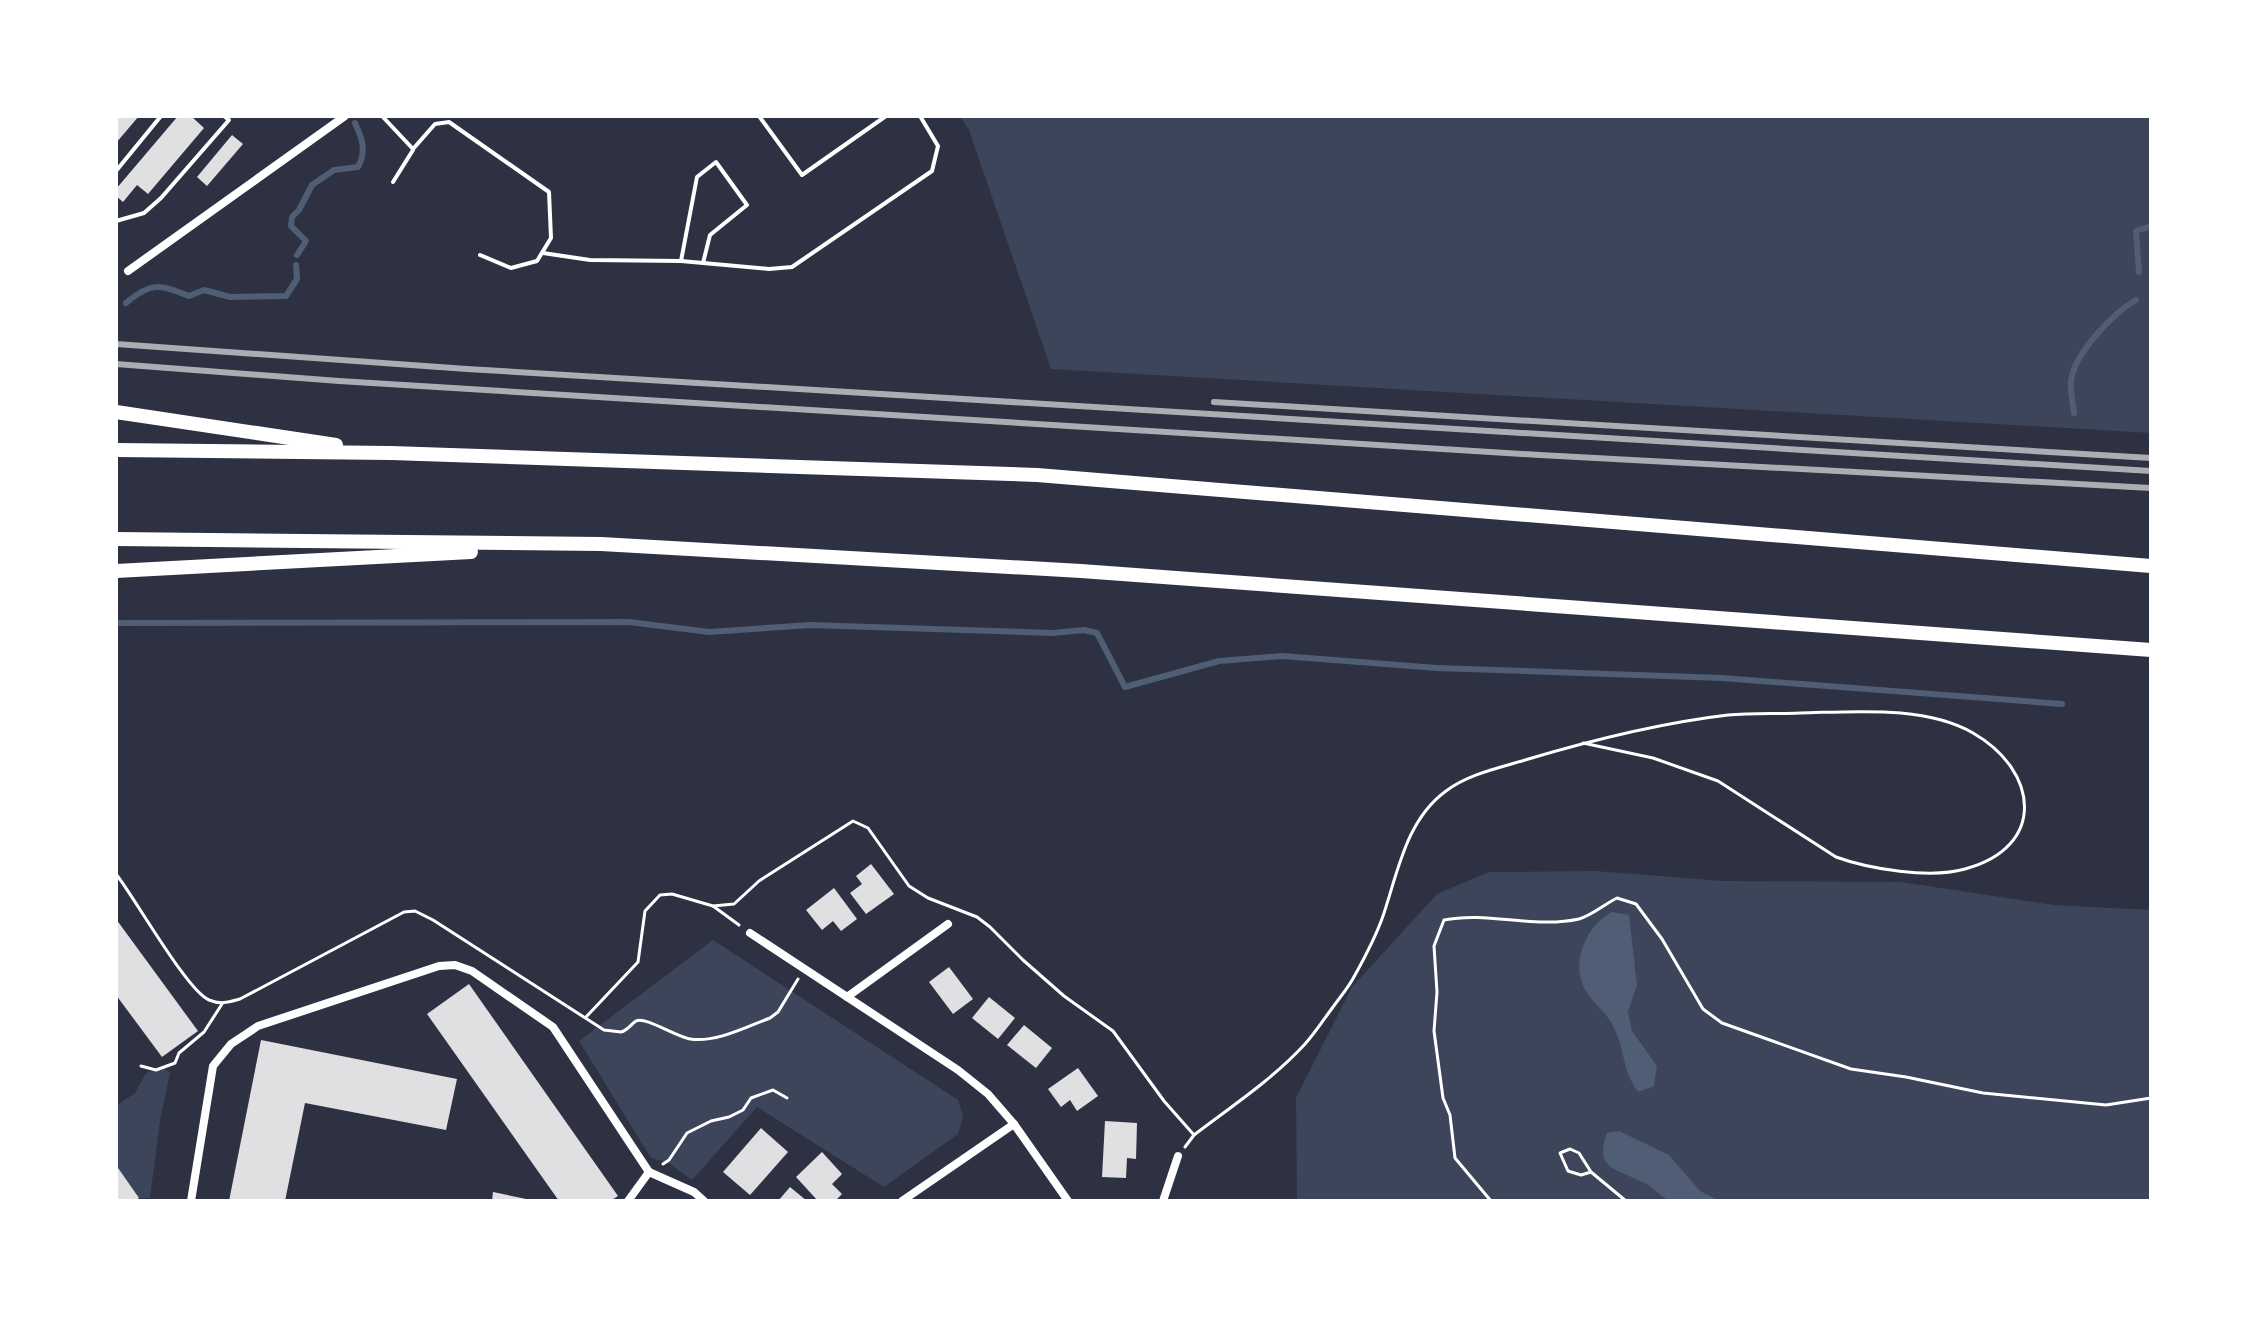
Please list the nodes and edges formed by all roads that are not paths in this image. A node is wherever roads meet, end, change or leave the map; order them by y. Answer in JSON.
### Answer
{"nodes":[{"id":1,"x":161,"y":116,"type":"edge"},
{"id":2,"x":224,"y":116,"type":"edge"},
{"id":3,"x":345,"y":116,"type":"edge"},
{"id":4,"x":382,"y":116,"type":"edge"},
{"id":5,"x":759,"y":116,"type":"edge"},
{"id":6,"x":886,"y":116,"type":"edge"},
{"id":7,"x":920,"y":116,"type":"edge"},
{"id":8,"x":413,"y":149,"type":"junction"},
{"id":9,"x":116,"y":171,"type":"edge"},
{"id":10,"x":393,"y":182,"type":"dead end"},
{"id":11,"x":116,"y":221,"type":"edge"},
{"id":12,"x":543,"y":253,"type":"junction"},
{"id":13,"x":480,"y":255,"type":"dead end"},
{"id":14,"x":681,"y":261,"type":"junction"},
{"id":15,"x":703,"y":263,"type":"junction"},
{"id":16,"x":128,"y":271,"type":"dead end"},
{"id":17,"x":116,"y":412,"type":"edge"},
{"id":18,"x":116,"y":450,"type":"edge"},
{"id":19,"x":391,"y":453,"type":"junction"},
{"id":20,"x":116,"y":539,"type":"edge"},
{"id":21,"x":601,"y":544,"type":"junction"},
{"id":22,"x":2151,"y":566,"type":"edge"},
{"id":23,"x":116,"y":571,"type":"edge"},
{"id":24,"x":2151,"y":650,"type":"edge"},
{"id":25,"x":948,"y":924,"type":"dead end"},
{"id":26,"x":750,"y":933,"type":"road end"},
{"id":27,"x":847,"y":997,"type":"junction"},
{"id":28,"x":1014,"y":1124,"type":"junction"},
{"id":29,"x":1178,"y":1156,"type":"dead end"},
{"id":30,"x":649,"y":1172,"type":"junction"},
{"id":31,"x":191,"y":1201,"type":"edge"},
{"id":32,"x":628,"y":1201,"type":"edge"},
{"id":33,"x":704,"y":1201,"type":"edge"},
{"id":34,"x":902,"y":1201,"type":"edge"},
{"id":35,"x":1068,"y":1201,"type":"edge"},
{"id":36,"x":1163,"y":1201,"type":"edge"}],
"edges":[{"from":1,"to":9,"type":"lane"},
{"from":2,"to":11,"type":"lane"},
{"from":3,"to":16,"type":"street"},
{"from":4,"to":8,"type":"lane"},
{"from":5,"to":6,"type":"lane"},
{"from":7,"to":15,"type":"lane"},
{"from":8,"to":10,"type":"lane"},
{"from":8,"to":12,"type":"lane"},
{"from":12,"to":13,"type":"lane"},
{"from":12,"to":14,"type":"lane"},
{"from":14,"to":15,"type":"lane"},
{"from":14,"to":15,"type":"lane"},
{"from":17,"to":19,"type":"highway"},
{"from":18,"to":19,"type":"highway"},
{"from":19,"to":22,"type":"highway"},
{"from":20,"to":21,"type":"highway"},
{"from":21,"to":23,"type":"highway"},
{"from":21,"to":24,"type":"highway"},
{"from":25,"to":27,"type":"street"},
{"from":26,"to":27,"type":"street"},
{"from":27,"to":28,"type":"street"},
{"from":28,"to":34,"type":"street"},
{"from":28,"to":35,"type":"street"},
{"from":29,"to":36,"type":"street"},
{"from":30,"to":31,"type":"street"},
{"from":30,"to":32,"type":"street"},
{"from":30,"to":33,"type":"street"}]}
